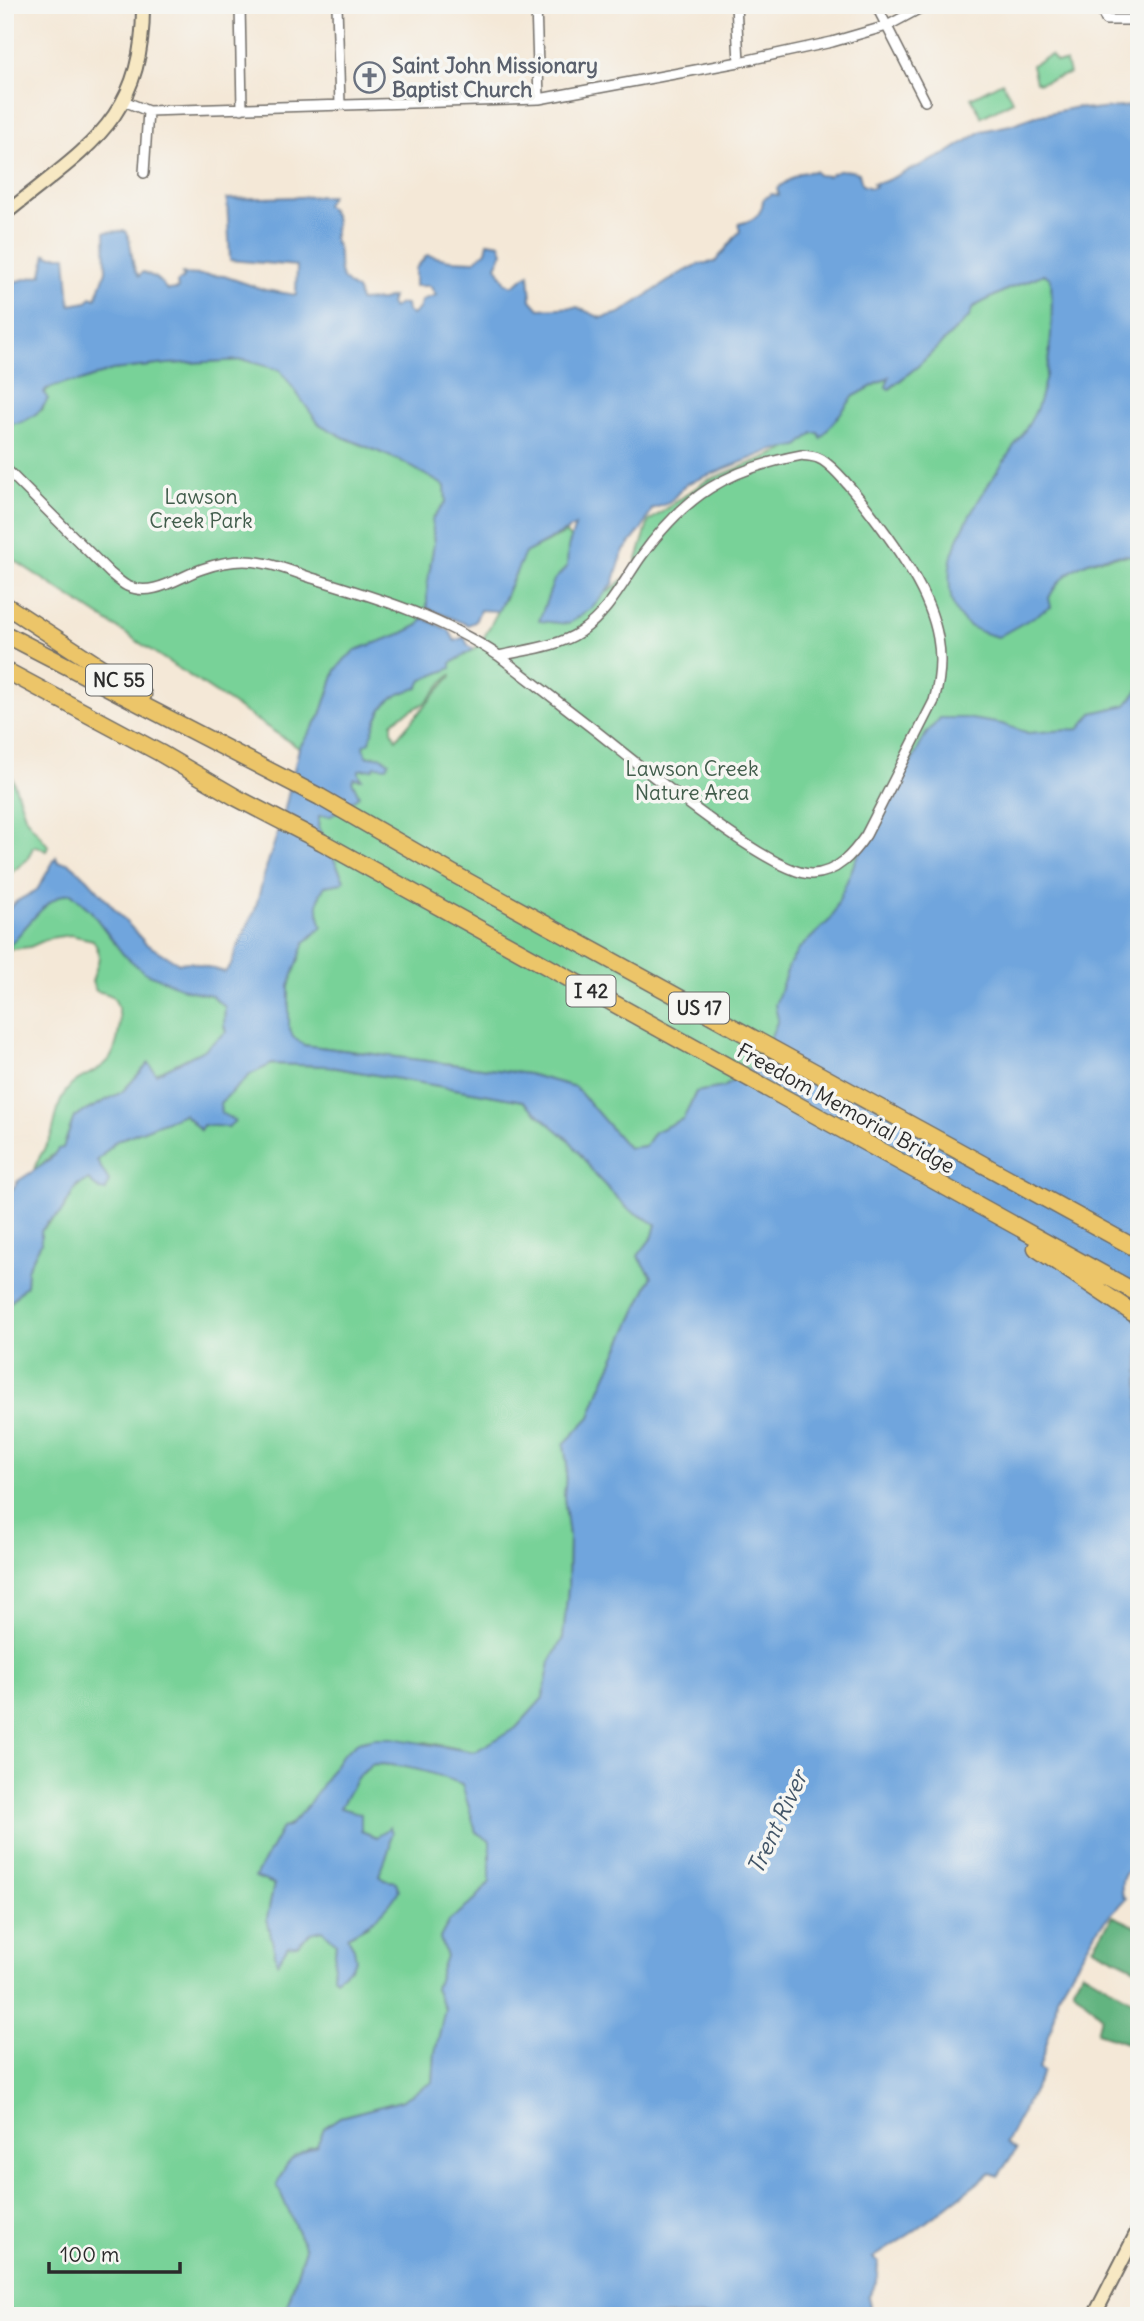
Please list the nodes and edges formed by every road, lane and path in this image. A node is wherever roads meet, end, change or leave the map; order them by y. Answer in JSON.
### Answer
{"nodes":[{"id":1,"x":142,"y":5,"type":"edge"},
{"id":2,"x":240,"y":5,"type":"edge"},
{"id":3,"x":337,"y":5,"type":"edge"},
{"id":4,"x":536,"y":5,"type":"edge"},
{"id":5,"x":736,"y":5,"type":"edge"},
{"id":6,"x":876,"y":5,"type":"edge"},
{"id":7,"x":926,"y":5,"type":"edge"},
{"id":8,"x":1099,"y":5,"type":"edge"},
{"id":9,"x":1139,"y":20,"type":"edge"},
{"id":10,"x":887,"y":26,"type":"junction"},
{"id":11,"x":739,"y":62,"type":"junction"},
{"id":12,"x":539,"y":99,"type":"junction"},
{"id":13,"x":124,"y":101,"type":"junction"},
{"id":14,"x":925,"y":101,"type":"dead end"},
{"id":15,"x":340,"y":105,"type":"junction"},
{"id":16,"x":242,"y":109,"type":"junction"},
{"id":17,"x":148,"y":111,"type":"junction"},
{"id":18,"x":144,"y":173,"type":"dead end"},
{"id":19,"x":5,"y":214,"type":"edge"},
{"id":20,"x":5,"y":468,"type":"edge"},
{"id":21,"x":5,"y":605,"type":"edge"},
{"id":22,"x":5,"y":634,"type":"edge"},
{"id":23,"x":499,"y":656,"type":"junction"},
{"id":24,"x":5,"y":670,"type":"edge"},
{"id":25,"x":234,"y":752,"type":"junction"},
{"id":26,"x":944,"y":1186,"type":"junction"},
{"id":27,"x":1139,"y":1250,"type":"edge"},
{"id":28,"x":1139,"y":1294,"type":"edge"},
{"id":29,"x":1139,"y":1317,"type":"edge"},
{"id":30,"x":1139,"y":2228,"type":"edge"},
{"id":31,"x":1094,"y":2316,"type":"edge"}],
"edges":[{"from":1,"to":13,"type":"main road"},
{"from":2,"to":16,"type":"street"},
{"from":3,"to":15,"type":"street"},
{"from":4,"to":12,"type":"street"},
{"from":5,"to":11,"type":"street"},
{"from":6,"to":10,"type":"street"},
{"from":7,"to":10,"type":"street"},
{"from":8,"to":9,"type":"street"},
{"from":10,"to":11,"type":"street"},
{"from":10,"to":14,"type":"street"},
{"from":11,"to":12,"type":"street"},
{"from":12,"to":15,"type":"street"},
{"from":13,"to":17,"type":"street"},
{"from":13,"to":19,"type":"main road"},
{"from":15,"to":16,"type":"street"},
{"from":16,"to":17,"type":"street"},
{"from":17,"to":18,"type":"street"},
{"from":20,"to":23,"type":"street"},
{"from":21,"to":25,"type":"highway","number":"NC 55"},
{"from":22,"to":25,"type":"highway","number":"US 17"},
{"from":23,"to":23,"type":"street"},
{"from":24,"to":26,"type":"highway","name":"Freedom Memorial Bridge","number":"I 42"},
{"from":25,"to":27,"type":"highway","name":"Freedom Memorial Bridge","number":"US 17"},
{"from":26,"to":28,"type":"highway","name":"Freedom Memorial Bridge","number":"I 42"},
{"from":26,"to":29,"type":"highway"},
{"from":30,"to":31,"type":"main road"}]}
